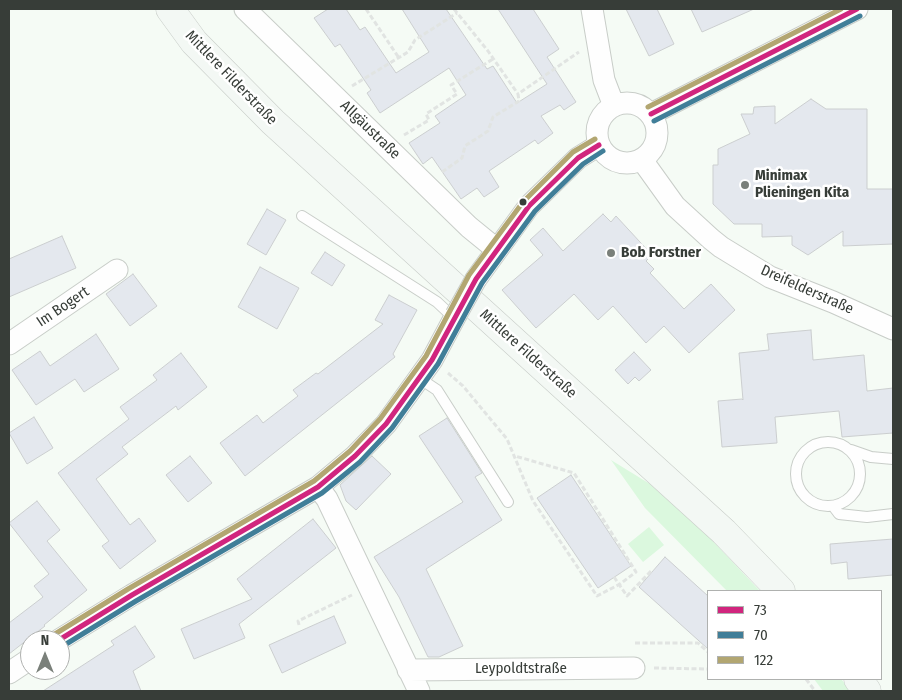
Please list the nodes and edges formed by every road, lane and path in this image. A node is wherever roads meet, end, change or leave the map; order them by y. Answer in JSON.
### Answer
{"nodes":[{"id":1,"x":170,"y":9,"type":"edge"},
{"id":2,"x":246,"y":9,"type":"edge"},
{"id":3,"x":366,"y":9,"type":"edge"},
{"id":4,"x":454,"y":9,"type":"edge"},
{"id":5,"x":592,"y":9,"type":"edge"},
{"id":6,"x":857,"y":9,"type":"edge"},
{"id":7,"x":457,"y":12,"type":"junction"},
{"id":8,"x":597,"y":40,"type":"junction"},
{"id":9,"x":398,"y":58,"type":"junction"},
{"id":10,"x":493,"y":59,"type":"junction"},
{"id":11,"x":518,"y":94,"type":"junction"},
{"id":12,"x":335,"y":97,"type":"junction"},
{"id":13,"x":614,"y":106,"type":"junction"},
{"id":14,"x":650,"y":114,"type":"junction"},
{"id":15,"x":599,"y":145,"type":"junction"},
{"id":16,"x":387,"y":147,"type":"junction"},
{"id":17,"x":642,"y":160,"type":"junction"},
{"id":18,"x":425,"y":183,"type":"junction"},
{"id":19,"x":302,"y":216,"type":"dead end"},
{"id":20,"x":496,"y":249,"type":"junction"},
{"id":21,"x":117,"y":270,"type":"dead end"},
{"id":22,"x":455,"y":317,"type":"junction"},
{"id":23,"x":893,"y":329,"type":"edge"},
{"id":24,"x":9,"y":344,"type":"edge"},
{"id":25,"x":432,"y":360,"type":"junction"},
{"id":26,"x":419,"y":378,"type":"junction"},
{"id":27,"x":850,"y":450,"type":"junction"},
{"id":28,"x":515,"y":456,"type":"junction"},
{"id":29,"x":893,"y":459,"type":"edge"},
{"id":30,"x":318,"y":487,"type":"junction"},
{"id":31,"x":508,"y":502,"type":"dead end"},
{"id":32,"x":833,"y":506,"type":"junction"},
{"id":33,"x":893,"y":514,"type":"edge"},
{"id":34,"x":652,"y":572,"type":"dead end"},
{"id":35,"x":614,"y":577,"type":"dead end"},
{"id":36,"x":620,"y":584,"type":"junction"},
{"id":37,"x":369,"y":588,"type":"junction"},
{"id":38,"x":780,"y":590,"type":"edge"},
{"id":39,"x":299,"y":625,"type":"dead end"},
{"id":40,"x":70,"y":633,"type":"edge"},
{"id":41,"x":635,"y":643,"type":"dead end"},
{"id":42,"x":707,"y":651,"type":"edge"},
{"id":43,"x":20,"y":665,"type":"edge"},
{"id":44,"x":634,"y":668,"type":"joint"},
{"id":45,"x":707,"y":669,"type":"edge"},
{"id":46,"x":408,"y":670,"type":"junction"},
{"id":47,"x":9,"y":672,"type":"edge"},
{"id":48,"x":807,"y":680,"type":"edge"},
{"id":49,"x":859,"y":680,"type":"edge"},
{"id":50,"x":418,"y":691,"type":"edge"},
{"id":51,"x":815,"y":691,"type":"edge"},
{"id":52,"x":867,"y":691,"type":"edge"}],
"edges":[{"from":1,"to":38,"type":"main road","name":"Mittlere Filderstraße"},
{"from":2,"to":12,"type":"street","name":"Allgäustraße"},
{"from":3,"to":9,"type":"path"},
{"from":4,"to":7,"type":"path"},
{"from":5,"to":8,"type":"street"},
{"from":6,"to":14,"type":"street"},
{"from":7,"to":9,"type":"path"},
{"from":7,"to":10,"type":"path"},
{"from":8,"to":11,"type":"path"},
{"from":8,"to":13,"type":"street"},
{"from":9,"to":12,"type":"path"},
{"from":10,"to":11,"type":"path"},
{"from":10,"to":16,"type":"path"},
{"from":11,"to":18,"type":"path"},
{"from":12,"to":16,"type":"street","name":"Allgäustraße"},
{"from":13,"to":14,"type":"street"},
{"from":13,"to":15,"type":"street"},
{"from":14,"to":17,"type":"street"},
{"from":15,"to":17,"type":"street"},
{"from":15,"to":20,"type":"street"},
{"from":16,"to":18,"type":"street","name":"Allgäustraße"},
{"from":17,"to":23,"type":"street","name":"Dreifelderstraße"},
{"from":18,"to":20,"type":"street","name":"Allgäustraße"},
{"from":19,"to":22,"type":"lane"},
{"from":20,"to":22,"type":"street","bridge":true},
{"from":21,"to":24,"type":"street","name":"Im Bogert"},
{"from":22,"to":25,"type":"street"},
{"from":25,"to":26,"type":"street"},
{"from":25,"to":28,"type":"path"},
{"from":26,"to":30,"type":"street"},
{"from":26,"to":31,"type":"lane"},
{"from":27,"to":29,"type":"lane"},
{"from":27,"to":32,"type":"lane"},
{"from":27,"to":32,"type":"lane"},
{"from":28,"to":36,"type":"path"},
{"from":28,"to":36,"type":"path"},
{"from":30,"to":37,"type":"street"},
{"from":30,"to":40,"type":"street"},
{"from":32,"to":33,"type":"lane"},
{"from":34,"to":36,"type":"path"},
{"from":35,"to":36,"type":"path"},
{"from":37,"to":39,"type":"path"},
{"from":37,"to":46,"type":"street"},
{"from":41,"to":42,"type":"path"},
{"from":43,"to":47,"type":"street"},
{"from":44,"to":45,"type":"path"},
{"from":44,"to":46,"type":"street","name":"Leypoldtstraße"},
{"from":46,"to":50,"type":"street"},
{"from":48,"to":51,"type":"path"},
{"from":49,"to":52,"type":"main road"}]}
